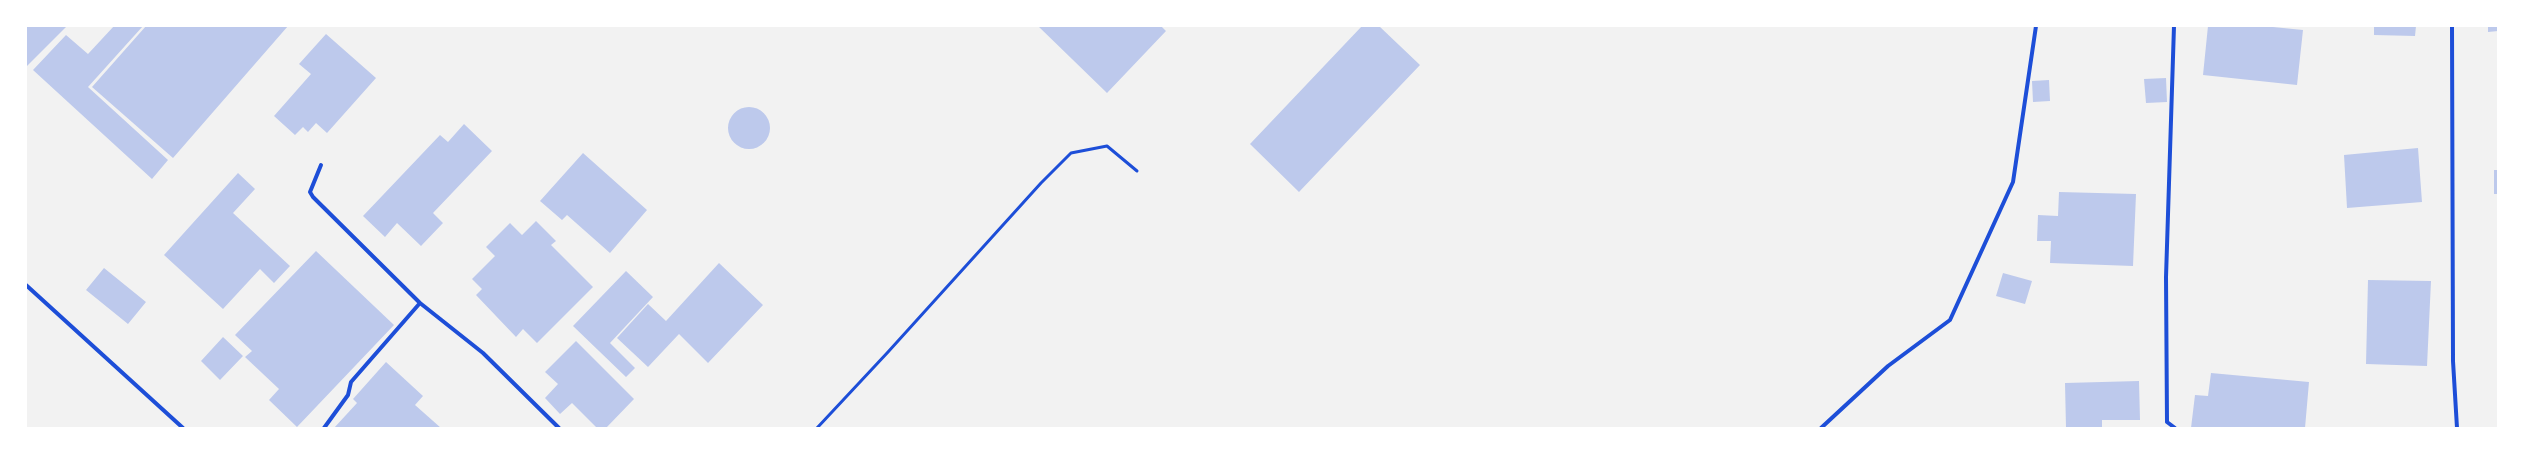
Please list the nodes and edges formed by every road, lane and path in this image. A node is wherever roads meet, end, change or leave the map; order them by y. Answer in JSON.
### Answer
{"nodes":[{"id":1,"x":2036,"y":26,"type":"edge"},
{"id":2,"x":2174,"y":26,"type":"edge"},
{"id":3,"x":2452,"y":26,"type":"edge"},
{"id":4,"x":321,"y":165,"type":"dead end"},
{"id":5,"x":1137,"y":171,"type":"dead end"},
{"id":6,"x":26,"y":285,"type":"edge"},
{"id":7,"x":420,"y":303,"type":"junction"},
{"id":8,"x":183,"y":428,"type":"edge"},
{"id":9,"x":324,"y":428,"type":"edge"},
{"id":10,"x":559,"y":428,"type":"edge"},
{"id":11,"x":817,"y":428,"type":"edge"},
{"id":12,"x":1821,"y":428,"type":"edge"},
{"id":13,"x":2175,"y":428,"type":"edge"},
{"id":14,"x":2457,"y":428,"type":"edge"}],
"edges":[{"from":1,"to":12,"type":"street"},
{"from":2,"to":13,"type":"street"},
{"from":3,"to":14,"type":"street"},
{"from":4,"to":7,"type":"street"},
{"from":5,"to":11,"type":"lane"},
{"from":6,"to":8,"type":"street"},
{"from":7,"to":9,"type":"street"},
{"from":7,"to":10,"type":"street"}]}
